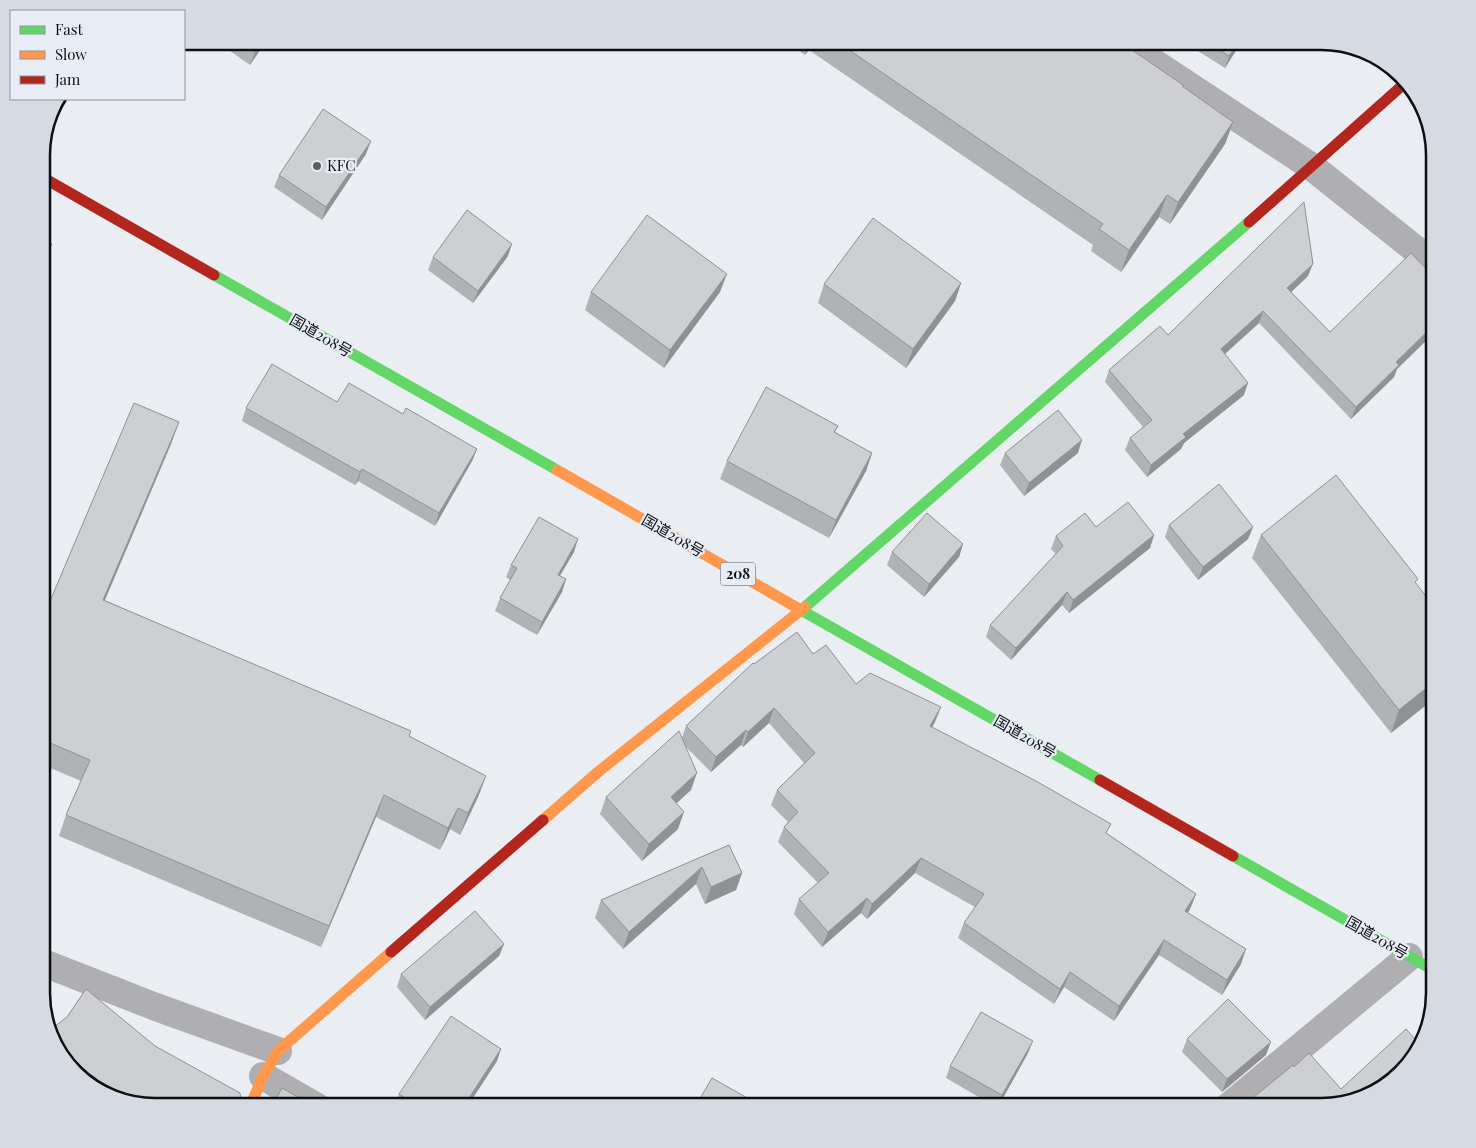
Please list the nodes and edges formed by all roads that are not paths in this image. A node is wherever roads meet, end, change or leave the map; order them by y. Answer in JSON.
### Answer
{"nodes":[{"id":1,"x":1135,"y":50,"type":"edge"},
{"id":2,"x":1400,"y":87,"type":"edge"},
{"id":3,"x":1312,"y":167,"type":"junction"},
{"id":4,"x":50,"y":182,"type":"edge"},
{"id":5,"x":1426,"y":258,"type":"edge"},
{"id":6,"x":802,"y":610,"type":"junction"},
{"id":7,"x":1409,"y":957,"type":"junction"},
{"id":8,"x":50,"y":965,"type":"edge"},
{"id":9,"x":1426,"y":966,"type":"edge"},
{"id":10,"x":278,"y":1051,"type":"junction"},
{"id":11,"x":263,"y":1076,"type":"junction"},
{"id":12,"x":254,"y":1098,"type":"edge"},
{"id":13,"x":302,"y":1098,"type":"edge"},
{"id":14,"x":1239,"y":1098,"type":"edge"}],
"edges":[{"from":1,"to":3,"type":"street"},
{"from":2,"to":3,"type":"main road"},
{"from":3,"to":5,"type":"street"},
{"from":3,"to":6,"type":"main road"},
{"from":4,"to":6,"type":"main road","name":"国道208号","number":"208"},
{"from":6,"to":7,"type":"main road","name":"国道208号","number":"208"},
{"from":6,"to":10,"type":"main road"},
{"from":7,"to":9,"type":"main road","name":"国道208号","number":"208"},
{"from":7,"to":14,"type":"street"},
{"from":8,"to":10,"type":"street"},
{"from":10,"to":11,"type":"main road"},
{"from":11,"to":12,"type":"main road"},
{"from":11,"to":13,"type":"street"}]}
